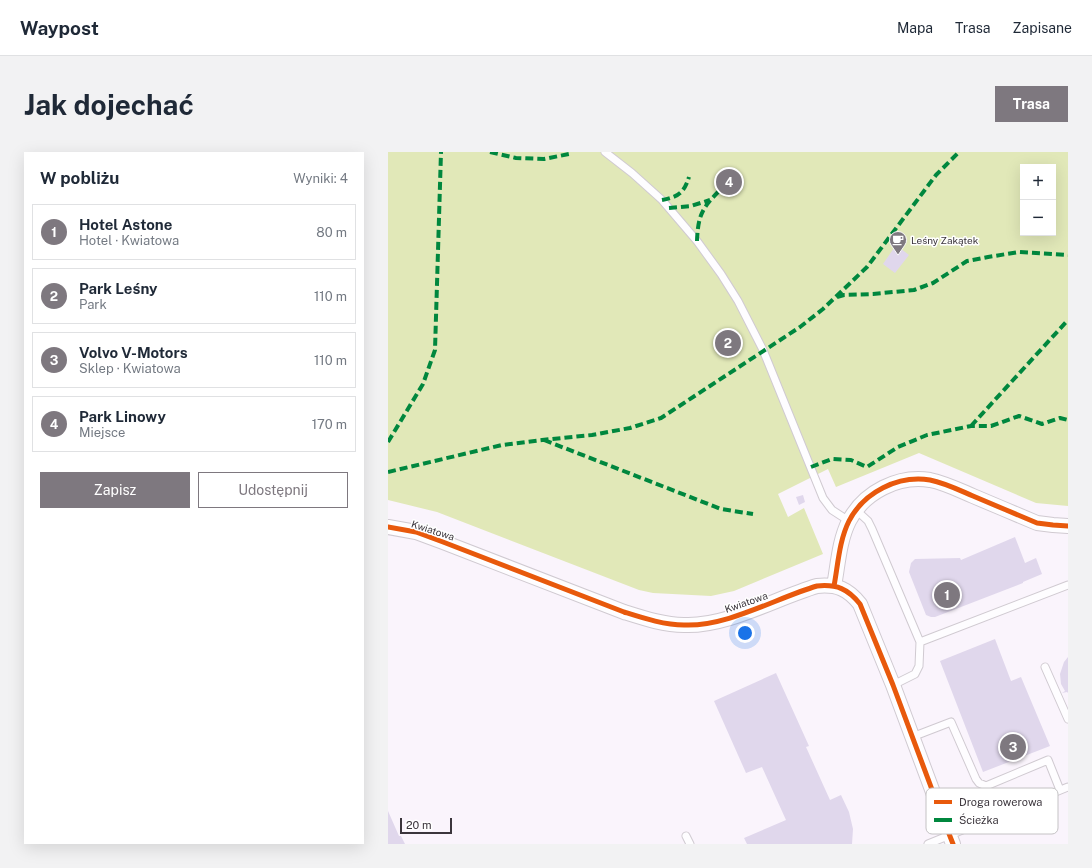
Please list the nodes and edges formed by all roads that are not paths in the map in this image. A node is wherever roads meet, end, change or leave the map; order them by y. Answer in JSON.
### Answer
{"nodes":[{"id":1,"x":605,"y":152,"type":"edge"},
{"id":2,"x":852,"y":516,"type":"junction"},
{"id":3,"x":1068,"y":526,"type":"edge"},
{"id":4,"x":388,"y":527,"type":"edge"},
{"id":5,"x":1068,"y":584,"type":"edge"},
{"id":6,"x":834,"y":586,"type":"junction"},
{"id":7,"x":920,"y":642,"type":"junction"},
{"id":8,"x":1045,"y":667,"type":"dead end"},
{"id":9,"x":893,"y":685,"type":"junction"},
{"id":10,"x":1068,"y":719,"type":"edge"},
{"id":11,"x":912,"y":737,"type":"junction"},
{"id":12,"x":1068,"y":787,"type":"edge"},
{"id":13,"x":932,"y":788,"type":"edge"},
{"id":14,"x":1060,"y":790,"type":"joint"},
{"id":15,"x":962,"y":834,"type":"edge"},
{"id":16,"x":686,"y":836,"type":"dead end"},
{"id":17,"x":951,"y":839,"type":"edge"},
{"id":18,"x":690,"y":844,"type":"edge"},
{"id":19,"x":928,"y":844,"type":"edge"}],
"edges":[{"from":1,"to":2,"type":"lane"},
{"from":2,"to":3,"type":"street"},
{"from":2,"to":6,"type":"street"},
{"from":2,"to":7,"type":"lane"},
{"from":4,"to":6,"type":"street","name":"Kwiatowa"},
{"from":5,"to":7,"type":"lane"},
{"from":6,"to":9,"type":"street","name":"Kwiatowa"},
{"from":7,"to":9,"type":"lane"},
{"from":8,"to":10,"type":"lane"},
{"from":9,"to":11,"type":"street","name":"Kwiatowa"},
{"from":11,"to":13,"type":"street","name":"Kwiatowa"},
{"from":11,"to":14,"type":"lane"},
{"from":12,"to":14,"type":"lane"},
{"from":15,"to":17,"type":"lane"},
{"from":16,"to":18,"type":"lane"},
{"from":17,"to":19,"type":"lane"}]}
